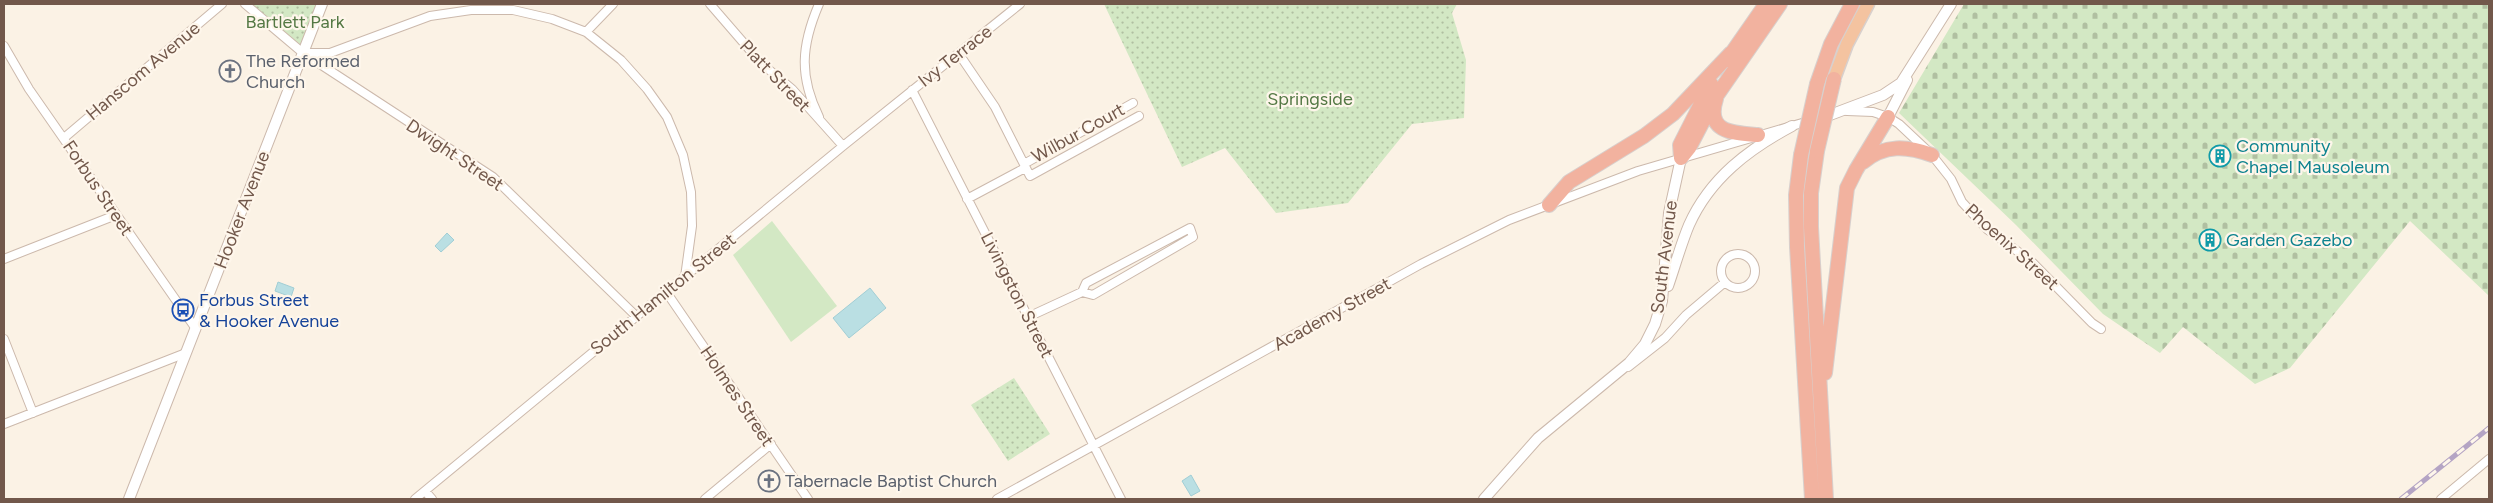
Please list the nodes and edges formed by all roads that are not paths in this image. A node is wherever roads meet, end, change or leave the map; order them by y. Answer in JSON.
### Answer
{"nodes":[{"id":1,"x":222,"y":4,"type":"edge"},
{"id":2,"x":245,"y":4,"type":"edge"},
{"id":3,"x":322,"y":4,"type":"edge"},
{"id":4,"x":613,"y":4,"type":"edge"},
{"id":5,"x":710,"y":4,"type":"edge"},
{"id":6,"x":819,"y":4,"type":"edge"},
{"id":7,"x":1020,"y":4,"type":"edge"},
{"id":8,"x":1766,"y":4,"type":"edge"},
{"id":9,"x":1780,"y":4,"type":"edge"},
{"id":10,"x":1844,"y":4,"type":"edge"},
{"id":11,"x":1852,"y":4,"type":"edge"},
{"id":12,"x":1868,"y":4,"type":"edge"},
{"id":13,"x":1951,"y":4,"type":"edge"},
{"id":14,"x":586,"y":32,"type":"junction"},
{"id":15,"x":1831,"y":44,"type":"junction"},
{"id":16,"x":5,"y":51,"type":"edge"},
{"id":17,"x":303,"y":53,"type":"junction"},
{"id":18,"x":1731,"y":53,"type":"junction"},
{"id":19,"x":959,"y":54,"type":"junction"},
{"id":20,"x":1912,"y":69,"type":"junction"},
{"id":21,"x":1834,"y":79,"type":"joint"},
{"id":22,"x":1722,"y":88,"type":"junction"},
{"id":23,"x":912,"y":90,"type":"junction"},
{"id":24,"x":1133,"y":103,"type":"dead end"},
{"id":25,"x":1830,"y":115,"type":"junction"},
{"id":26,"x":1139,"y":116,"type":"dead end"},
{"id":27,"x":1888,"y":117,"type":"junction"},
{"id":28,"x":1792,"y":126,"type":"junction"},
{"id":29,"x":824,"y":128,"type":"junction"},
{"id":30,"x":1758,"y":135,"type":"junction"},
{"id":31,"x":64,"y":138,"type":"junction"},
{"id":32,"x":843,"y":146,"type":"junction"},
{"id":33,"x":1932,"y":155,"type":"junction"},
{"id":34,"x":1680,"y":158,"type":"junction"},
{"id":35,"x":1024,"y":166,"type":"junction"},
{"id":36,"x":1856,"y":170,"type":"junction"},
{"id":37,"x":967,"y":199,"type":"junction"},
{"id":38,"x":1549,"y":205,"type":"junction"},
{"id":39,"x":116,"y":215,"type":"junction"},
{"id":40,"x":4,"y":259,"type":"edge"},
{"id":41,"x":685,"y":277,"type":"junction"},
{"id":42,"x":1725,"y":282,"type":"junction"},
{"id":43,"x":666,"y":292,"type":"junction"},
{"id":44,"x":1082,"y":292,"type":"junction"},
{"id":45,"x":1659,"y":313,"type":"junction"},
{"id":46,"x":636,"y":316,"type":"junction"},
{"id":47,"x":1028,"y":317,"type":"junction"},
{"id":48,"x":196,"y":329,"type":"junction"},
{"id":49,"x":2101,"y":329,"type":"dead end"},
{"id":50,"x":4,"y":339,"type":"edge"},
{"id":51,"x":186,"y":353,"type":"junction"},
{"id":52,"x":1619,"y":371,"type":"junction"},
{"id":53,"x":1821,"y":411,"type":"junction"},
{"id":54,"x":33,"y":413,"type":"junction"},
{"id":55,"x":4,"y":424,"type":"edge"},
{"id":56,"x":771,"y":444,"type":"junction"},
{"id":57,"x":1094,"y":445,"type":"junction"},
{"id":58,"x":2489,"y":459,"type":"edge"},
{"id":59,"x":425,"y":491,"type":"junction"},
{"id":60,"x":129,"y":499,"type":"edge"},
{"id":61,"x":415,"y":499,"type":"edge"},
{"id":62,"x":432,"y":499,"type":"edge"},
{"id":63,"x":705,"y":499,"type":"edge"},
{"id":64,"x":808,"y":499,"type":"edge"},
{"id":65,"x":997,"y":499,"type":"edge"},
{"id":66,"x":1121,"y":499,"type":"edge"},
{"id":67,"x":1484,"y":499,"type":"edge"},
{"id":68,"x":1812,"y":499,"type":"edge"},
{"id":69,"x":1826,"y":499,"type":"edge"},
{"id":70,"x":2440,"y":499,"type":"edge"}],
"edges":[{"from":1,"to":31,"type":"street","name":"Hanscom Avenue"},
{"from":2,"to":17,"type":"street"},
{"from":3,"to":17,"type":"street","name":"Hooker Avenue"},
{"from":4,"to":14,"type":"street"},
{"from":5,"to":29,"type":"street","name":"Platt Street"},
{"from":6,"to":29,"type":"street"},
{"from":7,"to":19,"type":"street","name":"Ivy Terrace"},
{"from":8,"to":18,"type":"highway"},
{"from":9,"to":22,"type":"highway"},
{"from":10,"to":15,"type":"highway"},
{"from":11,"to":15,"type":"highway"},
{"from":12,"to":21,"type":"highway"},
{"from":13,"to":20,"type":"street"},
{"from":14,"to":17,"type":"street"},
{"from":14,"to":41,"type":"street"},
{"from":15,"to":68,"type":"highway","bridge":true},
{"from":16,"to":31,"type":"street","name":"Forbus Street"},
{"from":17,"to":46,"type":"street","name":"Dwight Street"},
{"from":17,"to":48,"type":"street","name":"Hooker Avenue"},
{"from":18,"to":34,"type":"highway"},
{"from":18,"to":38,"type":"highway"},
{"from":19,"to":23,"type":"street","name":"Ivy Terrace"},
{"from":19,"to":35,"type":"street"},
{"from":20,"to":25,"type":"street"},
{"from":20,"to":27,"type":"street"},
{"from":21,"to":53,"type":"highway","bridge":true},
{"from":22,"to":30,"type":"highway"},
{"from":22,"to":34,"type":"highway"},
{"from":23,"to":32,"type":"street","name":"South Hamilton Street"},
{"from":23,"to":37,"type":"street","name":"Livingston Street"},
{"from":24,"to":35,"type":"street","name":"Wilbur Court"},
{"from":25,"to":27,"type":"street"},
{"from":25,"to":28,"type":"street"},
{"from":26,"to":35,"type":"street","name":"Wilbur Court"},
{"from":27,"to":33,"type":"street","name":"Phoenix Street"},
{"from":27,"to":36,"type":"highway"},
{"from":28,"to":30,"type":"street"},
{"from":28,"to":45,"type":"street"},
{"from":29,"to":32,"type":"street","name":"Platt Street"},
{"from":30,"to":34,"type":"street"},
{"from":31,"to":39,"type":"street","name":"Forbus Street"},
{"from":32,"to":41,"type":"street","name":"South Hamilton Street"},
{"from":33,"to":36,"type":"highway"},
{"from":33,"to":49,"type":"street","name":"Phoenix Street"},
{"from":34,"to":38,"type":"street","name":"Academy Street"},
{"from":34,"to":45,"type":"street","name":"South Avenue"},
{"from":35,"to":37,"type":"street","name":"Wilbur Court"},
{"from":36,"to":53,"type":"highway"},
{"from":37,"to":47,"type":"street","name":"Livingston Street"},
{"from":38,"to":57,"type":"street","name":"Academy Street"},
{"from":39,"to":40,"type":"street"},
{"from":39,"to":48,"type":"street","name":"Forbus Street"},
{"from":41,"to":43,"type":"street","name":"South Hamilton Street"},
{"from":42,"to":42,"type":"street"},
{"from":42,"to":52,"type":"street"},
{"from":43,"to":46,"type":"street","name":"South Hamilton Street"},
{"from":43,"to":56,"type":"street","name":"Holmes Street"},
{"from":44,"to":44,"type":"street"},
{"from":44,"to":47,"type":"street"},
{"from":45,"to":52,"type":"street","name":"South Avenue"},
{"from":46,"to":59,"type":"street","name":"South Hamilton Street"},
{"from":47,"to":57,"type":"street","name":"Livingston Street"},
{"from":48,"to":51,"type":"street","name":"Hooker Avenue"},
{"from":50,"to":54,"type":"street"},
{"from":51,"to":54,"type":"street"},
{"from":51,"to":60,"type":"street","name":"Hooker Avenue"},
{"from":52,"to":67,"type":"street","name":"South Avenue"},
{"from":53,"to":69,"type":"highway"},
{"from":54,"to":55,"type":"street"},
{"from":56,"to":63,"type":"street"},
{"from":56,"to":64,"type":"street","name":"Holmes Street"},
{"from":57,"to":65,"type":"street","name":"Academy Street"},
{"from":57,"to":66,"type":"street","name":"Livingston Street"},
{"from":58,"to":70,"type":"street"},
{"from":59,"to":61,"type":"street","name":"South Hamilton Street"},
{"from":59,"to":62,"type":"street"}]}
